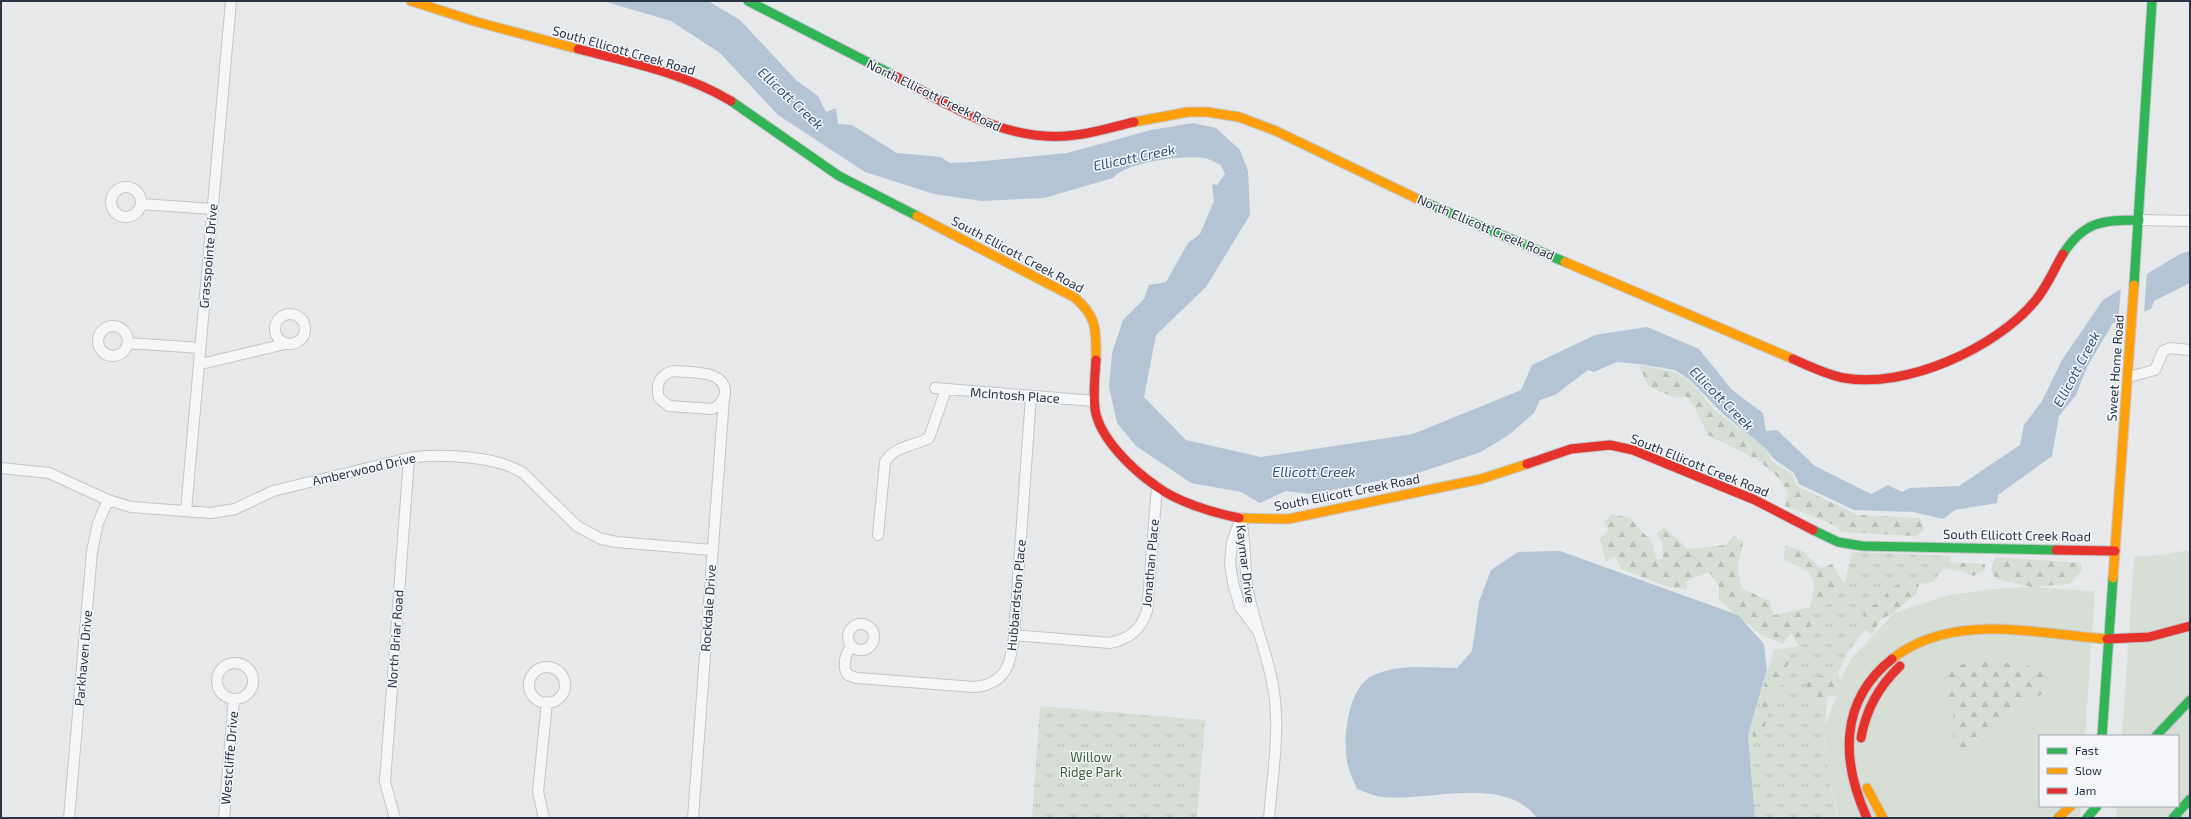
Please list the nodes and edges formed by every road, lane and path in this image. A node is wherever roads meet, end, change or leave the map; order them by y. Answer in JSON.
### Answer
{"nodes":[{"id":1,"x":231,"y":1,"type":"edge"},
{"id":2,"x":411,"y":1,"type":"edge"},
{"id":3,"x":748,"y":1,"type":"edge"},
{"id":4,"x":2152,"y":1,"type":"edge"},
{"id":5,"x":141,"y":204,"type":"dead end"},
{"id":6,"x":212,"y":209,"type":"junction"},
{"id":7,"x":2139,"y":220,"type":"junction"},
{"id":8,"x":2190,"y":221,"type":"edge"},
{"id":9,"x":128,"y":342,"type":"dead end"},
{"id":10,"x":285,"y":344,"type":"dead end"},
{"id":11,"x":200,"y":348,"type":"junction"},
{"id":12,"x":2190,"y":350,"type":"edge"},
{"id":13,"x":201,"y":364,"type":"junction"},
{"id":14,"x":2128,"y":377,"type":"junction"},
{"id":15,"x":935,"y":388,"type":"dead end"},
{"id":16,"x":946,"y":389,"type":"junction"},
{"id":17,"x":1031,"y":396,"type":"junction"},
{"id":18,"x":724,"y":398,"type":"junction"},
{"id":19,"x":1094,"y":401,"type":"junction"},
{"id":20,"x":409,"y":458,"type":"junction"},
{"id":21,"x":1,"y":468,"type":"edge"},
{"id":22,"x":1157,"y":487,"type":"junction"},
{"id":23,"x":108,"y":500,"type":"junction"},
{"id":24,"x":186,"y":511,"type":"junction"},
{"id":25,"x":1241,"y":518,"type":"junction"},
{"id":26,"x":878,"y":535,"type":"dead end"},
{"id":27,"x":712,"y":550,"type":"junction"},
{"id":28,"x":2115,"y":551,"type":"junction"},
{"id":29,"x":2190,"y":626,"type":"edge"},
{"id":30,"x":1257,"y":630,"type":"junction"},
{"id":31,"x":1014,"y":635,"type":"junction"},
{"id":32,"x":2109,"y":640,"type":"junction"},
{"id":33,"x":1957,"y":642,"type":"dead end"},
{"id":34,"x":852,"y":646,"type":"dead end"},
{"id":35,"x":2096,"y":651,"type":"dead end"},
{"id":36,"x":2108,"y":652,"type":"junction"},
{"id":37,"x":234,"y":699,"type":"dead end"},
{"id":38,"x":2190,"y":700,"type":"edge"},
{"id":39,"x":547,"y":702,"type":"dead end"},
{"id":40,"x":2173,"y":716,"type":"junction"},
{"id":41,"x":2102,"y":735,"type":"edge"},
{"id":42,"x":2149,"y":735,"type":"edge"},
{"id":43,"x":2157,"y":735,"type":"edge"},
{"id":44,"x":1860,"y":746,"type":"dead end"},
{"id":45,"x":1864,"y":775,"type":"dead end"},
{"id":46,"x":2190,"y":799,"type":"edge"},
{"id":47,"x":2070,"y":807,"type":"edge"},
{"id":48,"x":2096,"y":807,"type":"edge"},
{"id":49,"x":2097,"y":807,"type":"edge"},
{"id":50,"x":69,"y":818,"type":"edge"},
{"id":51,"x":224,"y":818,"type":"edge"},
{"id":52,"x":395,"y":818,"type":"edge"},
{"id":53,"x":544,"y":818,"type":"edge"},
{"id":54,"x":693,"y":818,"type":"edge"},
{"id":55,"x":1269,"y":818,"type":"edge"},
{"id":56,"x":1867,"y":818,"type":"edge"},
{"id":57,"x":1883,"y":818,"type":"edge"},
{"id":58,"x":2058,"y":818,"type":"edge"},
{"id":59,"x":2087,"y":818,"type":"edge"},
{"id":60,"x":2096,"y":818,"type":"edge"},
{"id":61,"x":2173,"y":818,"type":"edge"}],
"edges":[{"from":1,"to":6,"type":"street","name":"Grasspointe Drive"},
{"from":2,"to":19,"type":"main road","name":"South Ellicott Creek Road"},
{"from":3,"to":7,"type":"main road","name":"North Ellicott Creek Road"},
{"from":4,"to":7,"type":"main road","name":"Sweet Home Road"},
{"from":5,"to":6,"type":"street"},
{"from":6,"to":11,"type":"street","name":"Grasspointe Drive"},
{"from":7,"to":8,"type":"street","name":"North Ellicott Creek Road"},
{"from":7,"to":14,"type":"main road","name":"Sweet Home Road"},
{"from":9,"to":11,"type":"street"},
{"from":10,"to":13,"type":"street"},
{"from":11,"to":13,"type":"street","name":"Grasspointe Drive"},
{"from":12,"to":14,"type":"street"},
{"from":13,"to":24,"type":"street","name":"Grasspointe Drive"},
{"from":14,"to":28,"type":"main road","name":"Sweet Home Road"},
{"from":15,"to":16,"type":"street","name":"McIntosh Place"},
{"from":16,"to":17,"type":"street","name":"McIntosh Place"},
{"from":16,"to":26,"type":"street"},
{"from":17,"to":19,"type":"street","name":"McIntosh Place"},
{"from":17,"to":31,"type":"street","name":"Hubbardston Place"},
{"from":18,"to":18,"type":"street","name":"Rockdale Drive"},
{"from":18,"to":27,"type":"street","name":"Rockdale Drive"},
{"from":19,"to":22,"type":"main road","name":"South Ellicott Creek Road"},
{"from":20,"to":24,"type":"street","name":"Amberwood Drive"},
{"from":20,"to":27,"type":"street","name":"Amberwood Drive"},
{"from":20,"to":52,"type":"street","name":"North Briar Road"},
{"from":21,"to":23,"type":"street","name":"Amberwood Drive"},
{"from":22,"to":25,"type":"main road","name":"South Ellicott Creek Road"},
{"from":22,"to":31,"type":"street","name":"Jonathan Place"},
{"from":23,"to":24,"type":"street","name":"Amberwood Drive"},
{"from":23,"to":50,"type":"street","name":"Parkhaven Drive"},
{"from":25,"to":28,"type":"main road","name":"South Ellicott Creek Road"},
{"from":25,"to":30,"type":"street","name":"Kaymar Drive"},
{"from":25,"to":30,"type":"street","name":"Kaymar Drive"},
{"from":27,"to":54,"type":"street","name":"Rockdale Drive"},
{"from":28,"to":32,"type":"main road","name":"Sweet Home Road"},
{"from":29,"to":32,"type":"main road"},
{"from":30,"to":55,"type":"street","name":"Kaymar Drive"},
{"from":31,"to":34,"type":"street","name":"Hubbardston Place"},
{"from":32,"to":36,"type":"main road","name":"Sweet Home Road"},
{"from":32,"to":56,"type":"main road"},
{"from":33,"to":44,"type":"main road"},
{"from":35,"to":36,"type":"main road"},
{"from":36,"to":41,"type":"main road","name":"Sweet Home Road"},
{"from":37,"to":51,"type":"street","name":"Westcliffe Drive"},
{"from":38,"to":40,"type":"main road"},
{"from":39,"to":53,"type":"street"},
{"from":40,"to":42,"type":"main road"},
{"from":40,"to":43,"type":"main road"},
{"from":45,"to":57,"type":"main road"},
{"from":46,"to":61,"type":"main road"},
{"from":47,"to":58,"type":"main road"},
{"from":48,"to":59,"type":"main road"},
{"from":49,"to":60,"type":"main road"}]}
